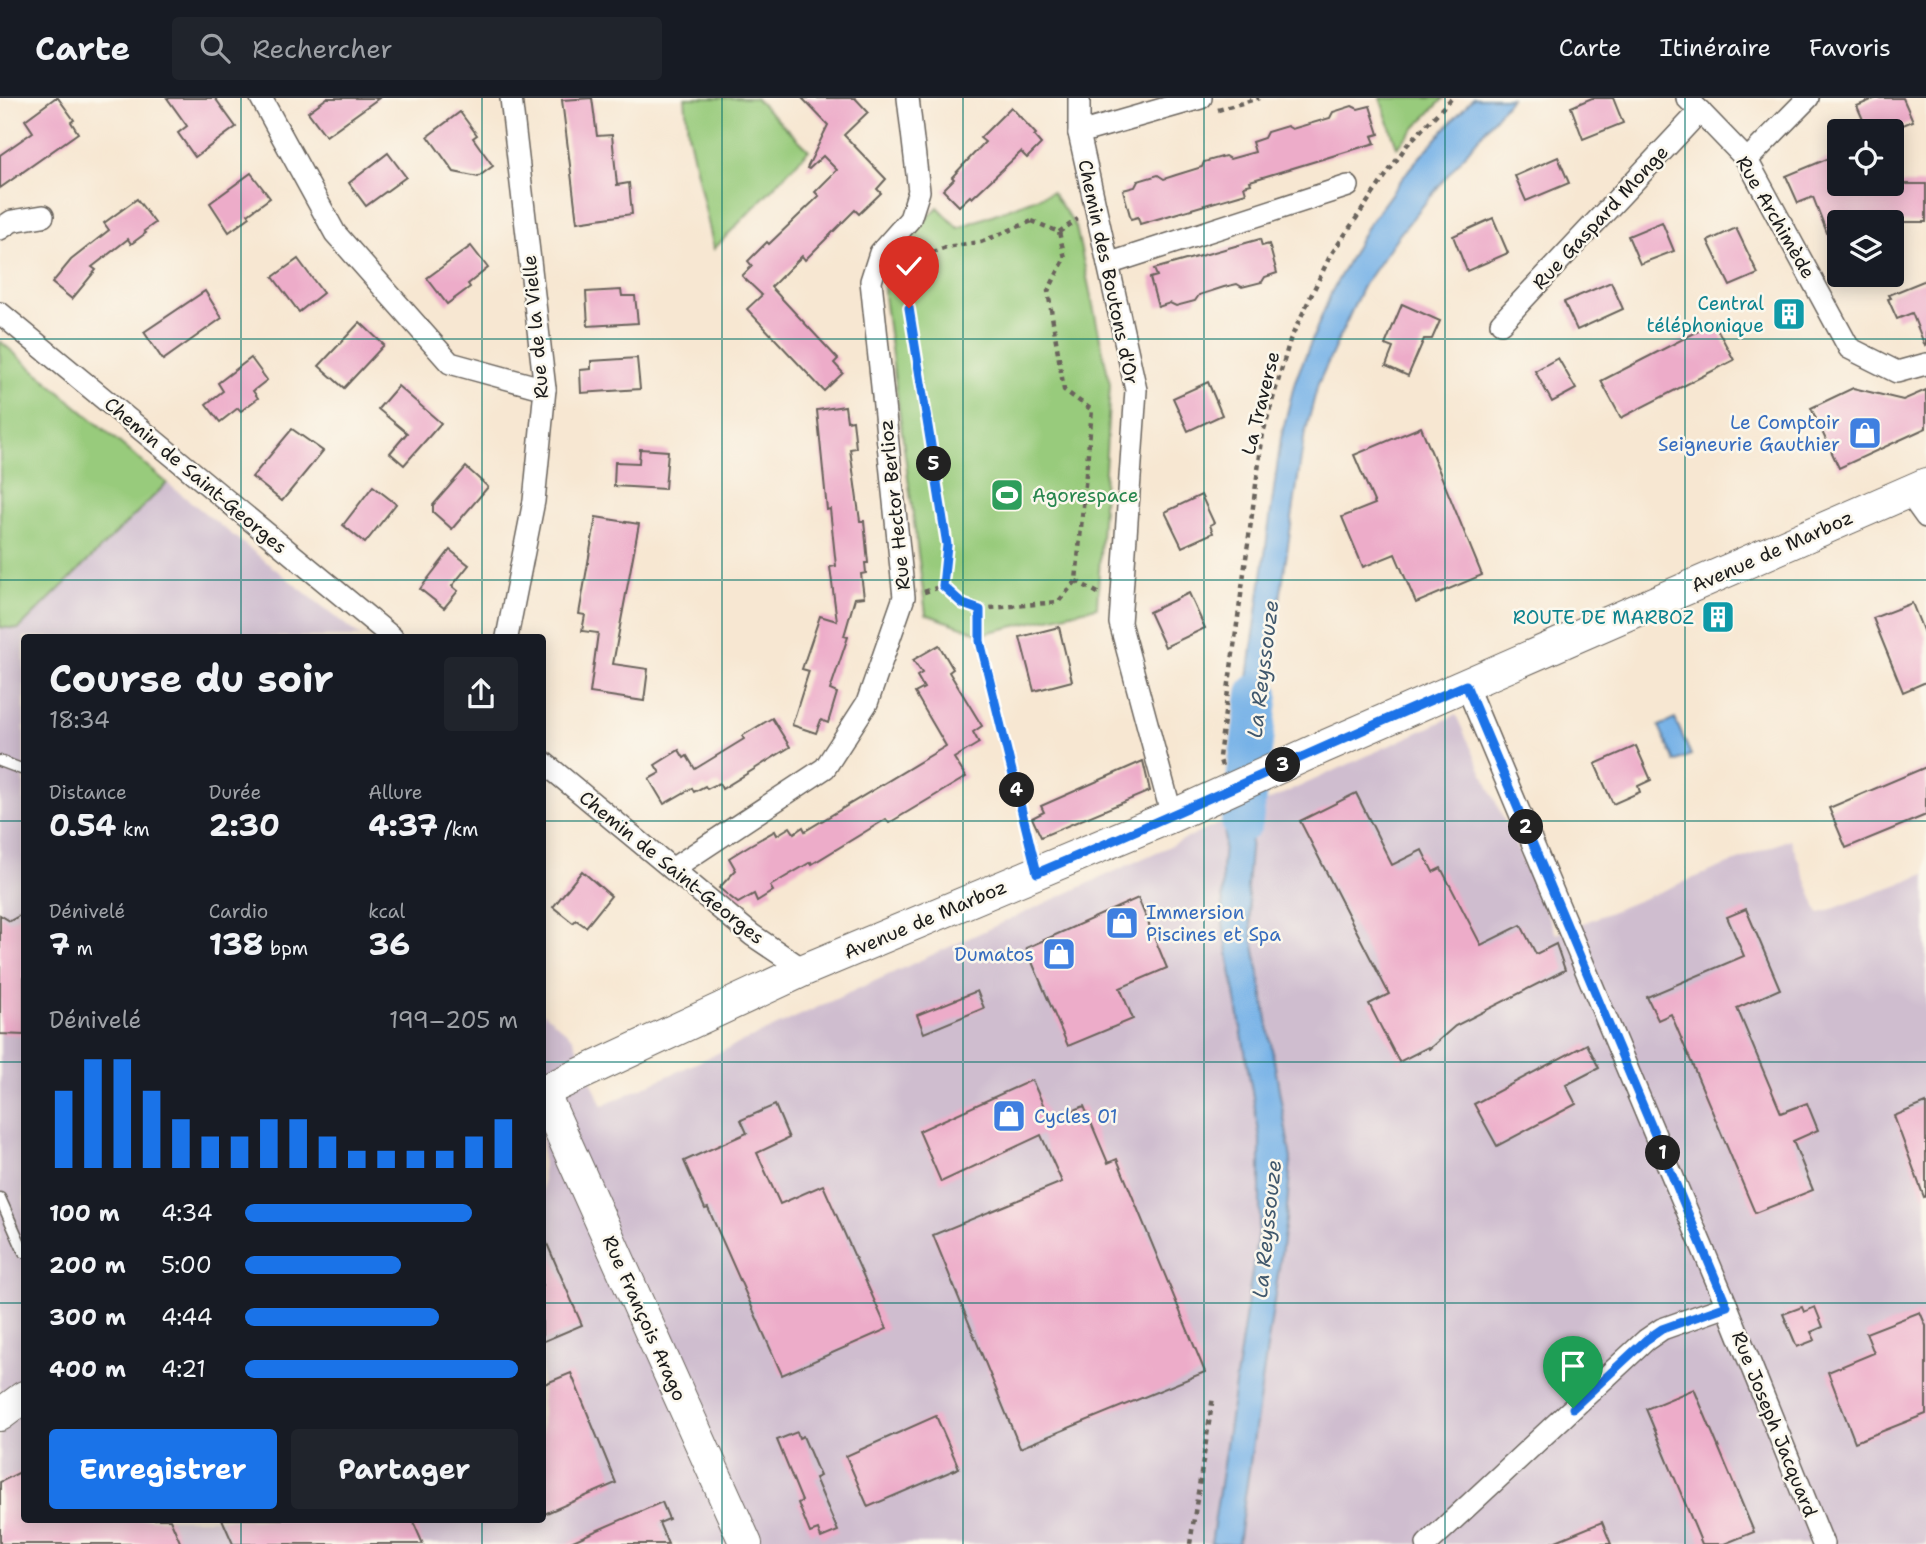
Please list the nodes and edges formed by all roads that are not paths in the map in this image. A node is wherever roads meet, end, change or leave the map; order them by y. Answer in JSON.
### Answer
{"nodes":[{"id":1,"x":261,"y":98,"type":"edge"},
{"id":2,"x":511,"y":98,"type":"edge"},
{"id":3,"x":908,"y":98,"type":"edge"},
{"id":4,"x":1079,"y":98,"type":"edge"},
{"id":5,"x":1200,"y":98,"type":"edge"},
{"id":6,"x":1808,"y":98,"type":"edge"},
{"id":7,"x":1693,"y":105,"type":"edge"},
{"id":8,"x":1079,"y":133,"type":"junction"},
{"id":9,"x":1748,"y":160,"type":"junction"},
{"id":10,"x":1348,"y":186,"type":"dead end"},
{"id":11,"x":43,"y":216,"type":"dead end"},
{"id":12,"x":0,"y":229,"type":"edge"},
{"id":13,"x":1108,"y":264,"type":"junction"},
{"id":14,"x":0,"y":313,"type":"edge"},
{"id":15,"x":1501,"y":323,"type":"dead end"},
{"id":16,"x":1926,"y":364,"type":"edge"},
{"id":17,"x":545,"y":389,"type":"junction"},
{"id":18,"x":1920,"y":497,"type":"edge"},
{"id":19,"x":388,"y":634,"type":"edge"},
{"id":20,"x":508,"y":634,"type":"edge"},
{"id":21,"x":1466,"y":685,"type":"junction"},
{"id":22,"x":0,"y":761,"type":"edge"},
{"id":23,"x":546,"y":764,"type":"edge"},
{"id":24,"x":21,"y":769,"type":"edge"},
{"id":25,"x":1172,"y":816,"type":"junction"},
{"id":26,"x":672,"y":869,"type":"junction"},
{"id":27,"x":804,"y":970,"type":"junction"},
{"id":28,"x":546,"y":1091,"type":"edge"},
{"id":29,"x":546,"y":1099,"type":"edge"},
{"id":30,"x":0,"y":1198,"type":"edge"},
{"id":31,"x":21,"y":1245,"type":"edge"},
{"id":32,"x":1727,"y":1306,"type":"junction"},
{"id":33,"x":21,"y":1399,"type":"edge"},
{"id":34,"x":0,"y":1415,"type":"edge"},
{"id":35,"x":746,"y":1544,"type":"edge"},
{"id":36,"x":1427,"y":1544,"type":"edge"},
{"id":37,"x":1823,"y":1544,"type":"edge"}],
"edges":[{"from":1,"to":17,"type":"street"},
{"from":2,"to":17,"type":"street","name":"Rue de la Vielle"},
{"from":3,"to":26,"type":"street","name":"Rue Hector Berlioz"},
{"from":4,"to":8,"type":"street","name":"Chemin des Boutons d'Or"},
{"from":5,"to":8,"type":"street"},
{"from":6,"to":9,"type":"street"},
{"from":7,"to":9,"type":"street","name":"Rue Archimède"},
{"from":7,"to":15,"type":"street","name":"Rue Gaspard Monge"},
{"from":8,"to":13,"type":"street","name":"Chemin des Boutons d'Or"},
{"from":9,"to":16,"type":"street","name":"Rue Archimède"},
{"from":10,"to":13,"type":"street"},
{"from":11,"to":12,"type":"street"},
{"from":13,"to":25,"type":"street","name":"Chemin des Boutons d'Or"},
{"from":14,"to":19,"type":"street","name":"Chemin de Saint-Georges"},
{"from":17,"to":20,"type":"street","name":"Rue de la Vielle"},
{"from":18,"to":21,"type":"main road","name":"Avenue de Marboz"},
{"from":21,"to":25,"type":"main road","name":"Avenue de Marboz"},
{"from":21,"to":32,"type":"street","name":"Rue Joseph Jacquard"},
{"from":22,"to":24,"type":"lane"},
{"from":23,"to":26,"type":"street","name":"Chemin de Saint-Georges"},
{"from":25,"to":27,"type":"main road","name":"Avenue de Marboz"},
{"from":26,"to":27,"type":"street","name":"Chemin de Saint-Georges"},
{"from":27,"to":28,"type":"main road","name":"Avenue de Marboz"},
{"from":29,"to":35,"type":"main road","name":"Rue François Arago"},
{"from":30,"to":31,"type":"lane"},
{"from":32,"to":36,"type":"street"},
{"from":32,"to":37,"type":"street","name":"Rue Joseph Jacquard"},
{"from":33,"to":34,"type":"main road"}]}
